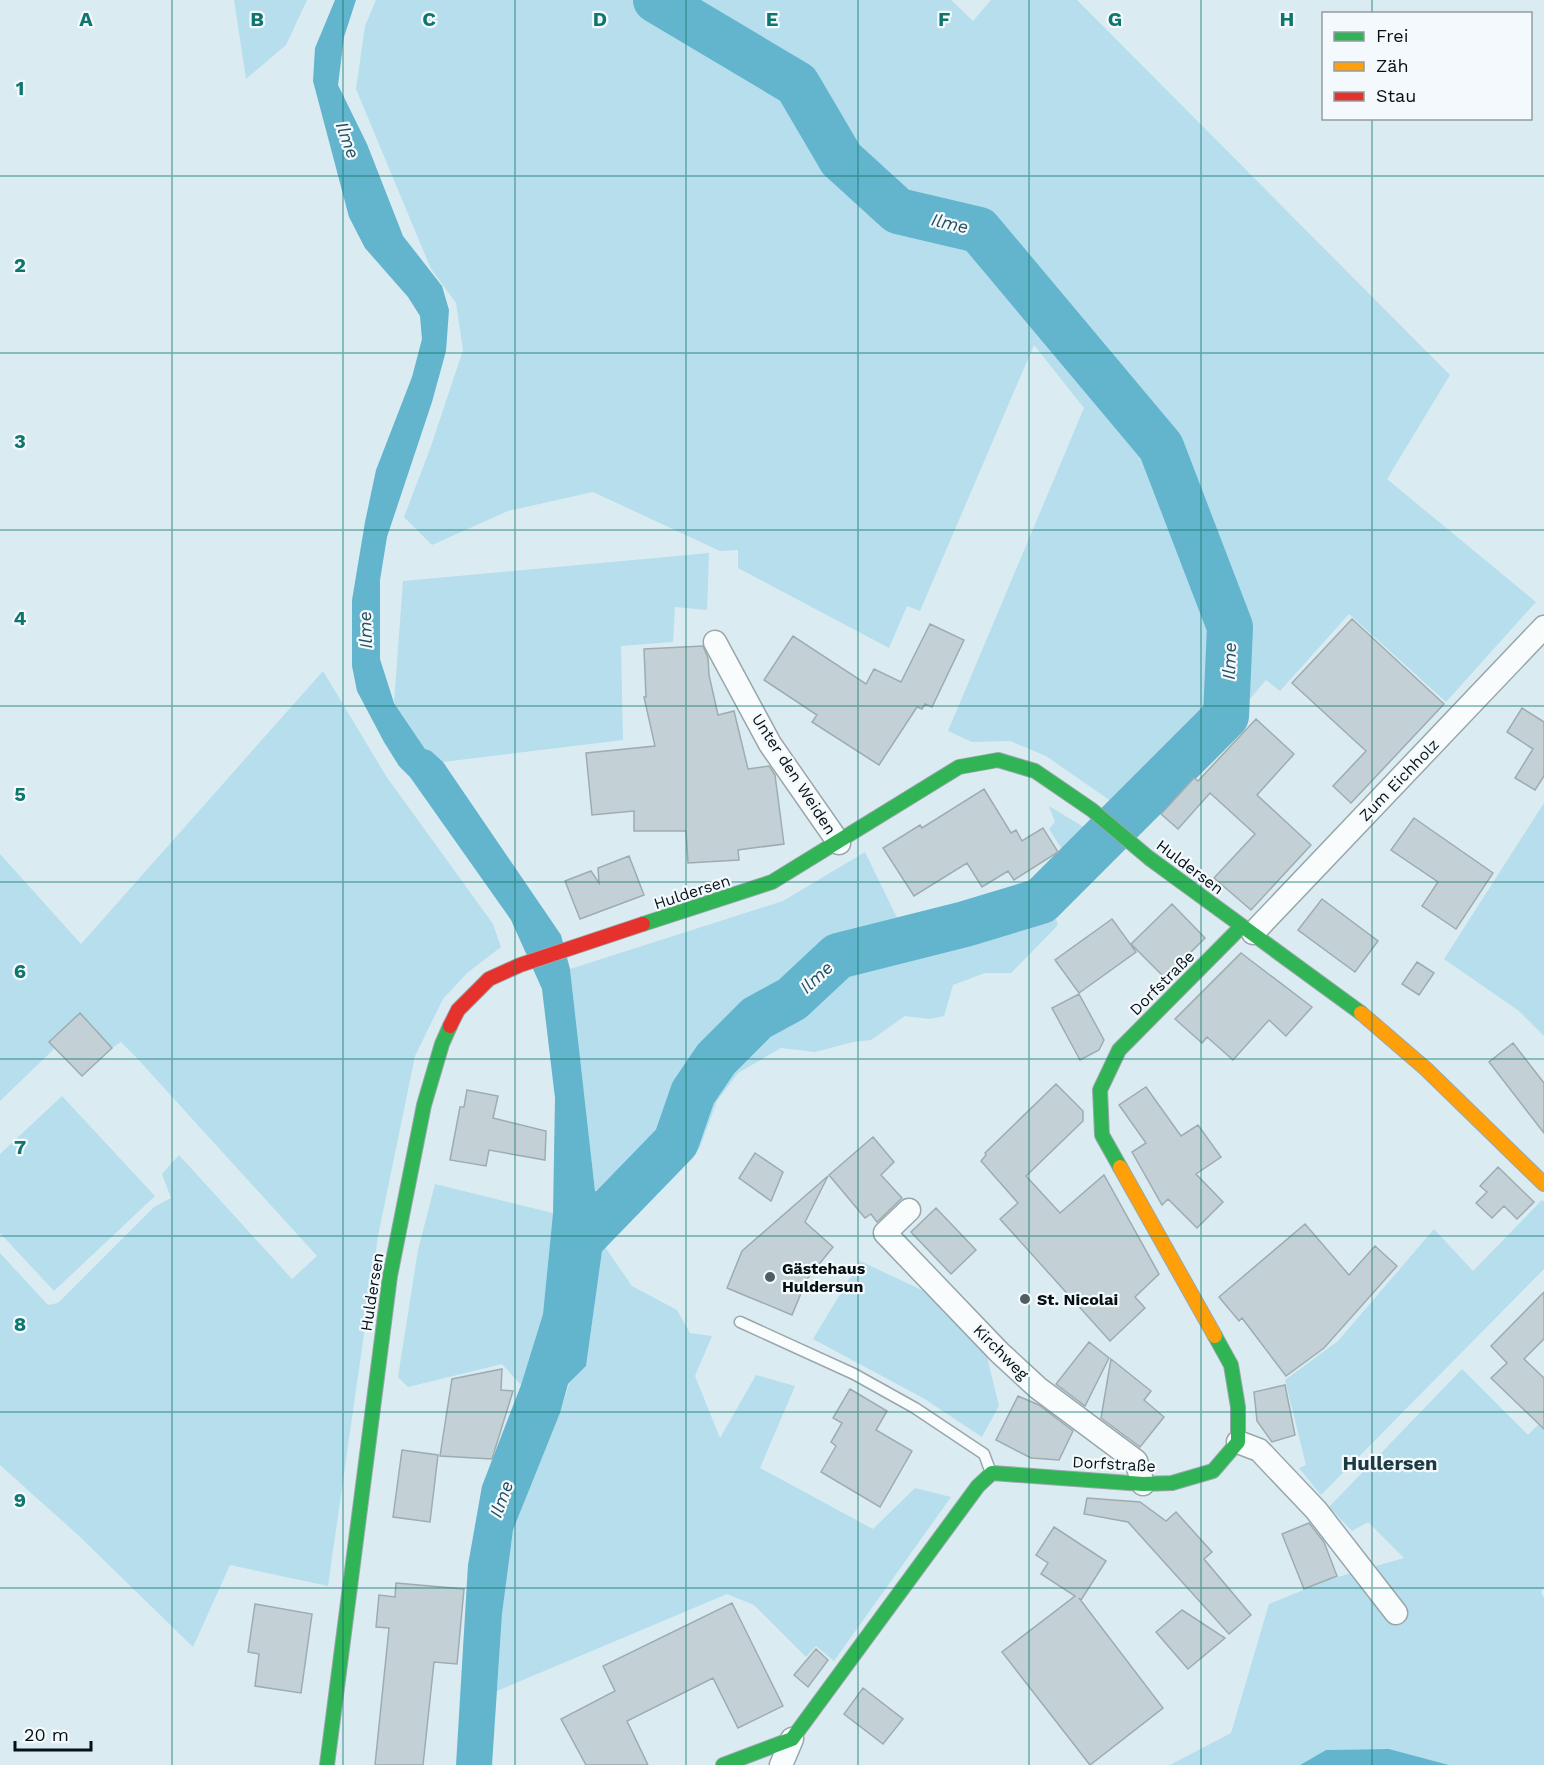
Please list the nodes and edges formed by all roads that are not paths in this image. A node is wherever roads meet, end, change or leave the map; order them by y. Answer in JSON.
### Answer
{"nodes":[{"id":1,"x":1542,"y":632,"type":"edge"},
{"id":2,"x":715,"y":642,"type":"dead end"},
{"id":3,"x":839,"y":843,"type":"junction"},
{"id":4,"x":1247,"y":929,"type":"junction"},
{"id":5,"x":1544,"y":1184,"type":"edge"},
{"id":6,"x":909,"y":1210,"type":"dead end"},
{"id":7,"x":740,"y":1322,"type":"dead end"},
{"id":8,"x":1238,"y":1442,"type":"junction"},
{"id":9,"x":992,"y":1473,"type":"junction"},
{"id":10,"x":1143,"y":1484,"type":"junction"},
{"id":11,"x":1396,"y":1613,"type":"dead end"},
{"id":12,"x":792,"y":1739,"type":"junction"},
{"id":13,"x":327,"y":1765,"type":"edge"},
{"id":14,"x":723,"y":1765,"type":"edge"},
{"id":15,"x":781,"y":1765,"type":"edge"}],
"edges":[{"from":1,"to":4,"type":"street","name":"Zum Eichholz"},
{"from":2,"to":3,"type":"street","name":"Unter den Weiden"},
{"from":3,"to":4,"type":"street","name":"Huldersen"},
{"from":3,"to":13,"type":"street","name":"Huldersen"},
{"from":4,"to":5,"type":"street","name":"Huldersen"},
{"from":4,"to":8,"type":"street","name":"Dorfstraße"},
{"from":6,"to":10,"type":"street","name":"Kirchweg"},
{"from":7,"to":9,"type":"lane"},
{"from":8,"to":10,"type":"street","name":"Dorfstraße"},
{"from":8,"to":11,"type":"street"},
{"from":9,"to":10,"type":"street","name":"Dorfstraße"},
{"from":9,"to":12,"type":"street"},
{"from":12,"to":14,"type":"street"},
{"from":12,"to":15,"type":"street"}]}
